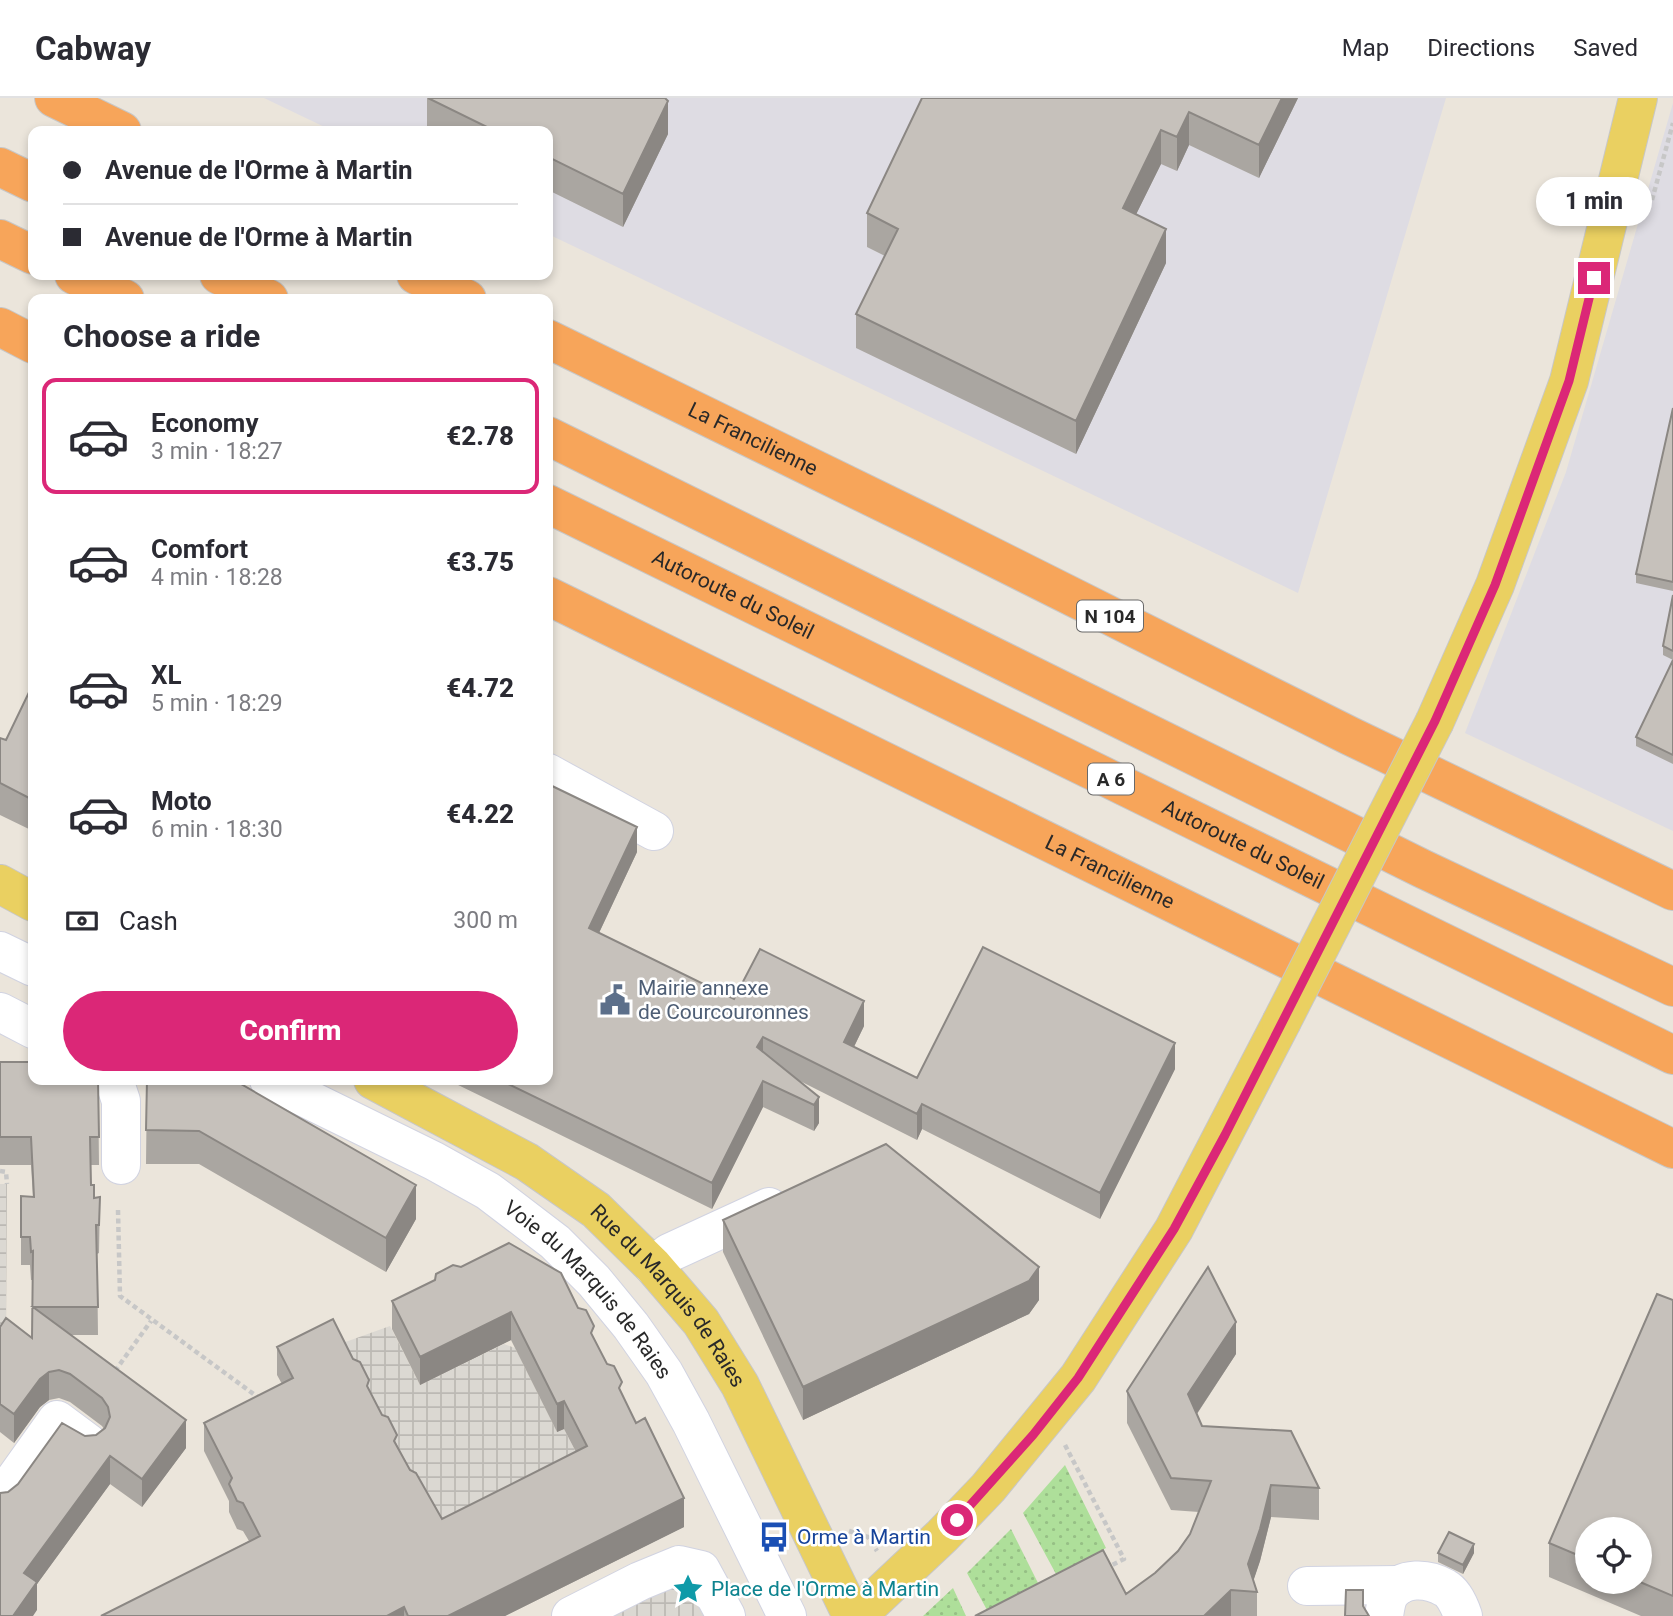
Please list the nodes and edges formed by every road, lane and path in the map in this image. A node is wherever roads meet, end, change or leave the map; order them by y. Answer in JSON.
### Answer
{"nodes":[{"id":1,"x":54,"y":98,"type":"edge"},
{"id":2,"x":1638,"y":98,"type":"edge"},
{"id":3,"x":112,"y":126,"type":"edge"},
{"id":4,"x":0,"y":167,"type":"edge"},
{"id":5,"x":28,"y":181,"type":"edge"},
{"id":6,"x":0,"y":239,"type":"edge"},
{"id":7,"x":28,"y":253,"type":"edge"},
{"id":8,"x":85,"y":280,"type":"edge"},
{"id":9,"x":229,"y":280,"type":"edge"},
{"id":10,"x":427,"y":280,"type":"edge"},
{"id":11,"x":114,"y":294,"type":"edge"},
{"id":12,"x":259,"y":294,"type":"edge"},
{"id":13,"x":456,"y":294,"type":"edge"},
{"id":14,"x":0,"y":327,"type":"edge"},
{"id":15,"x":28,"y":341,"type":"edge"},
{"id":16,"x":553,"y":341,"type":"edge"},
{"id":17,"x":553,"y":438,"type":"edge"},
{"id":18,"x":553,"y":506,"type":"edge"},
{"id":19,"x":553,"y":598,"type":"edge"},
{"id":20,"x":553,"y":776,"type":"edge"},
{"id":21,"x":654,"y":831,"type":"dead end"},
{"id":22,"x":0,"y":884,"type":"edge"},
{"id":23,"x":1673,"y":891,"type":"edge"},
{"id":24,"x":28,"y":899,"type":"edge"},
{"id":25,"x":0,"y":951,"type":"edge"},
{"id":26,"x":28,"y":965,"type":"edge"},
{"id":27,"x":1673,"y":987,"type":"edge"},
{"id":28,"x":0,"y":1012,"type":"edge"},
{"id":29,"x":28,"y":1027,"type":"edge"},
{"id":30,"x":1673,"y":1055,"type":"edge"},
{"id":31,"x":116,"y":1085,"type":"edge"},
{"id":32,"x":279,"y":1085,"type":"edge"},
{"id":33,"x":382,"y":1085,"type":"edge"},
{"id":34,"x":1673,"y":1149,"type":"edge"},
{"id":35,"x":129,"y":1151,"type":"dead end"},
{"id":36,"x":0,"y":1171,"type":"edge"},
{"id":37,"x":7,"y":1184,"type":"dead end"},
{"id":38,"x":805,"y":1190,"type":"edge"},
{"id":39,"x":118,"y":1210,"type":"dead end"},
{"id":40,"x":653,"y":1266,"type":"junction"},
{"id":41,"x":151,"y":1321,"type":"junction"},
{"id":42,"x":112,"y":1375,"type":"edge"},
{"id":43,"x":259,"y":1398,"type":"edge"},
{"id":44,"x":88,"y":1443,"type":"edge"},
{"id":45,"x":1065,"y":1444,"type":"dead end"},
{"id":46,"x":0,"y":1500,"type":"edge"},
{"id":47,"x":845,"y":1530,"type":"dead end"},
{"id":48,"x":1101,"y":1570,"type":"edge"},
{"id":49,"x":895,"y":1580,"type":"junction"},
{"id":50,"x":1307,"y":1586,"type":"dead end"},
{"id":51,"x":1392,"y":1601,"type":"edge"},
{"id":52,"x":571,"y":1616,"type":"edge"},
{"id":53,"x":726,"y":1616,"type":"edge"},
{"id":54,"x":787,"y":1616,"type":"edge"},
{"id":55,"x":852,"y":1616,"type":"edge"},
{"id":56,"x":857,"y":1616,"type":"edge"},
{"id":57,"x":1463,"y":1616,"type":"edge"}],
"edges":[{"from":1,"to":3,"type":"highway"},
{"from":2,"to":49,"type":"main road","bridge":true},
{"from":4,"to":5,"type":"highway"},
{"from":6,"to":7,"type":"highway"},
{"from":8,"to":11,"type":"highway"},
{"from":9,"to":12,"type":"highway"},
{"from":10,"to":13,"type":"highway"},
{"from":14,"to":15,"type":"highway"},
{"from":16,"to":23,"type":"highway","name":"La Francilienne","number":"N 104"},
{"from":17,"to":27,"type":"highway"},
{"from":18,"to":30,"type":"highway","name":"Autoroute du Soleil","number":"A 6"},
{"from":19,"to":34,"type":"highway","name":"La Francilienne"},
{"from":20,"to":21,"type":"street"},
{"from":22,"to":24,"type":"main road"},
{"from":25,"to":26,"type":"street"},
{"from":28,"to":29,"type":"street"},
{"from":31,"to":35,"type":"street"},
{"from":32,"to":54,"type":"street","name":"Voie du Marquis de Raies"},
{"from":33,"to":40,"type":"main road","name":"Rue du Marquis de Raies"},
{"from":36,"to":37,"type":"path"},
{"from":38,"to":40,"type":"street"},
{"from":39,"to":41,"type":"path"},
{"from":40,"to":55,"type":"main road","name":"Rue du Marquis de Raies"},
{"from":41,"to":42,"type":"path"},
{"from":41,"to":43,"type":"path"},
{"from":44,"to":46,"type":"street"},
{"from":45,"to":48,"type":"path"},
{"from":47,"to":49,"type":"path"},
{"from":49,"to":56,"type":"main road"},
{"from":50,"to":51,"type":"street"},
{"from":51,"to":57,"type":"street"},
{"from":52,"to":53,"type":"street"}]}
